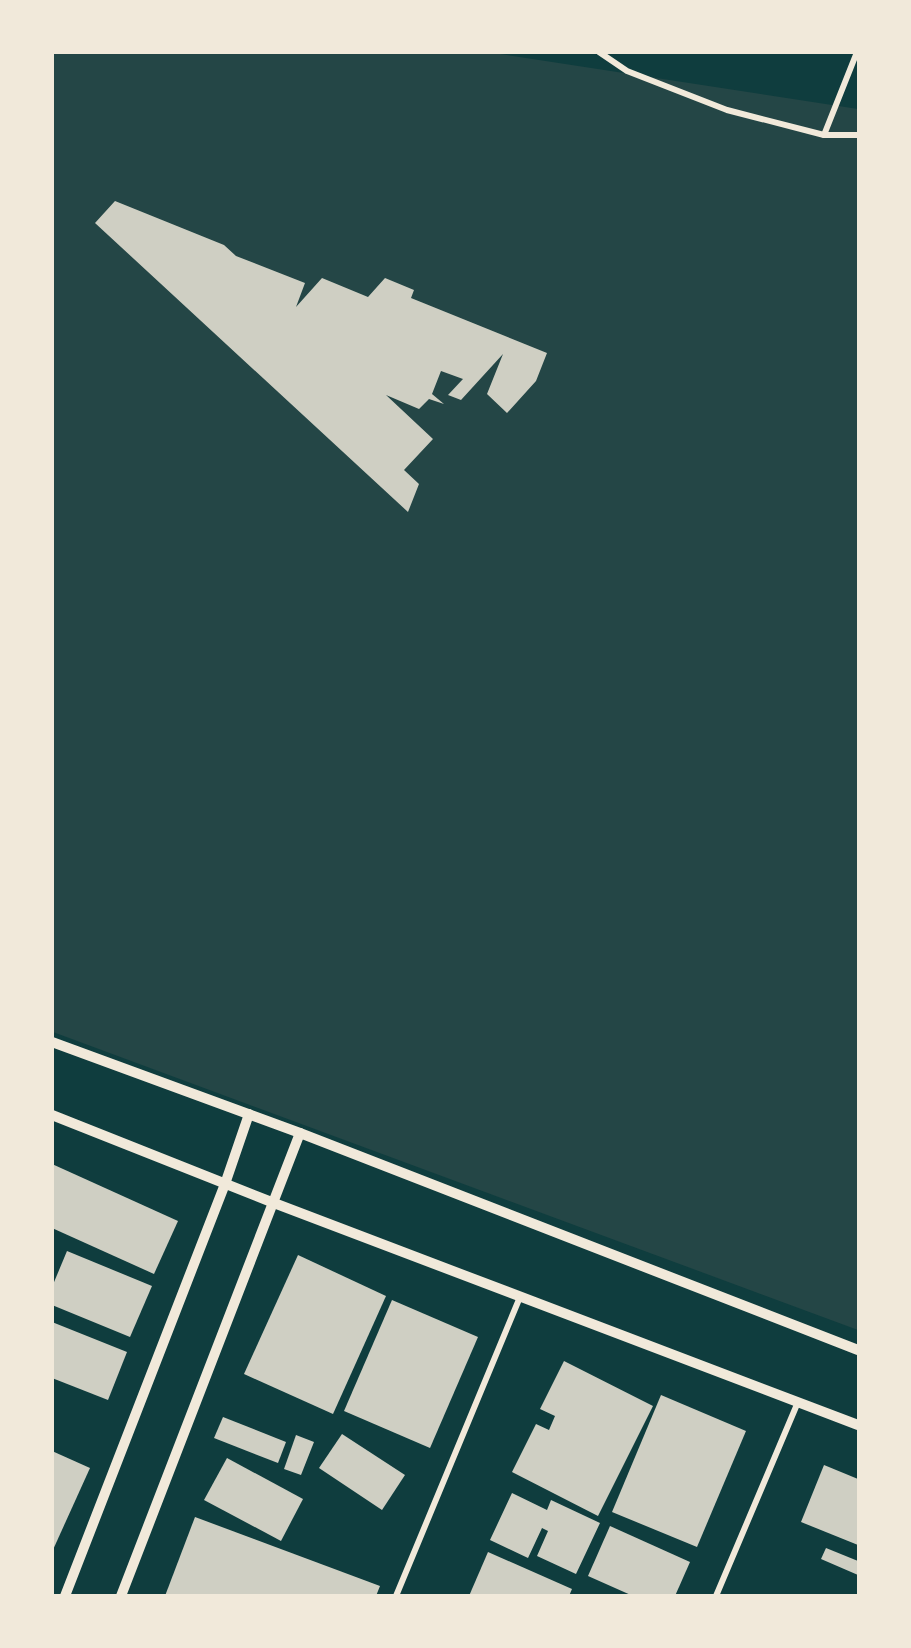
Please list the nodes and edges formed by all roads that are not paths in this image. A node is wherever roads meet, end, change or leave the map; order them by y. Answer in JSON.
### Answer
{"nodes":[{"id":1,"x":599,"y":52,"type":"edge"},
{"id":2,"x":857,"y":52,"type":"edge"},
{"id":3,"x":824,"y":135,"type":"junction"},
{"id":4,"x":858,"y":135,"type":"edge"},
{"id":5,"x":52,"y":1042,"type":"edge"},
{"id":6,"x":249,"y":1114,"type":"junction"},
{"id":7,"x":52,"y":1115,"type":"edge"},
{"id":8,"x":300,"y":1133,"type":"junction"},
{"id":9,"x":225,"y":1184,"type":"junction"},
{"id":10,"x":273,"y":1203,"type":"junction"},
{"id":11,"x":520,"y":1297,"type":"junction"},
{"id":12,"x":858,"y":1350,"type":"edge"},
{"id":13,"x":798,"y":1401,"type":"junction"},
{"id":14,"x":858,"y":1425,"type":"edge"},
{"id":15,"x":65,"y":1596,"type":"edge"},
{"id":16,"x":121,"y":1596,"type":"edge"},
{"id":17,"x":396,"y":1596,"type":"edge"},
{"id":18,"x":716,"y":1596,"type":"edge"}],
"edges":[{"from":1,"to":3,"type":"street"},
{"from":2,"to":3,"type":"street"},
{"from":3,"to":4,"type":"street"},
{"from":5,"to":6,"type":"street"},
{"from":6,"to":8,"type":"street"},
{"from":6,"to":9,"type":"street"},
{"from":7,"to":9,"type":"street"},
{"from":8,"to":10,"type":"street"},
{"from":8,"to":12,"type":"street"},
{"from":9,"to":10,"type":"street"},
{"from":9,"to":15,"type":"street"},
{"from":10,"to":11,"type":"street"},
{"from":10,"to":16,"type":"street"},
{"from":11,"to":13,"type":"street"},
{"from":11,"to":17,"type":"street"},
{"from":13,"to":14,"type":"street"},
{"from":13,"to":18,"type":"street"}]}
